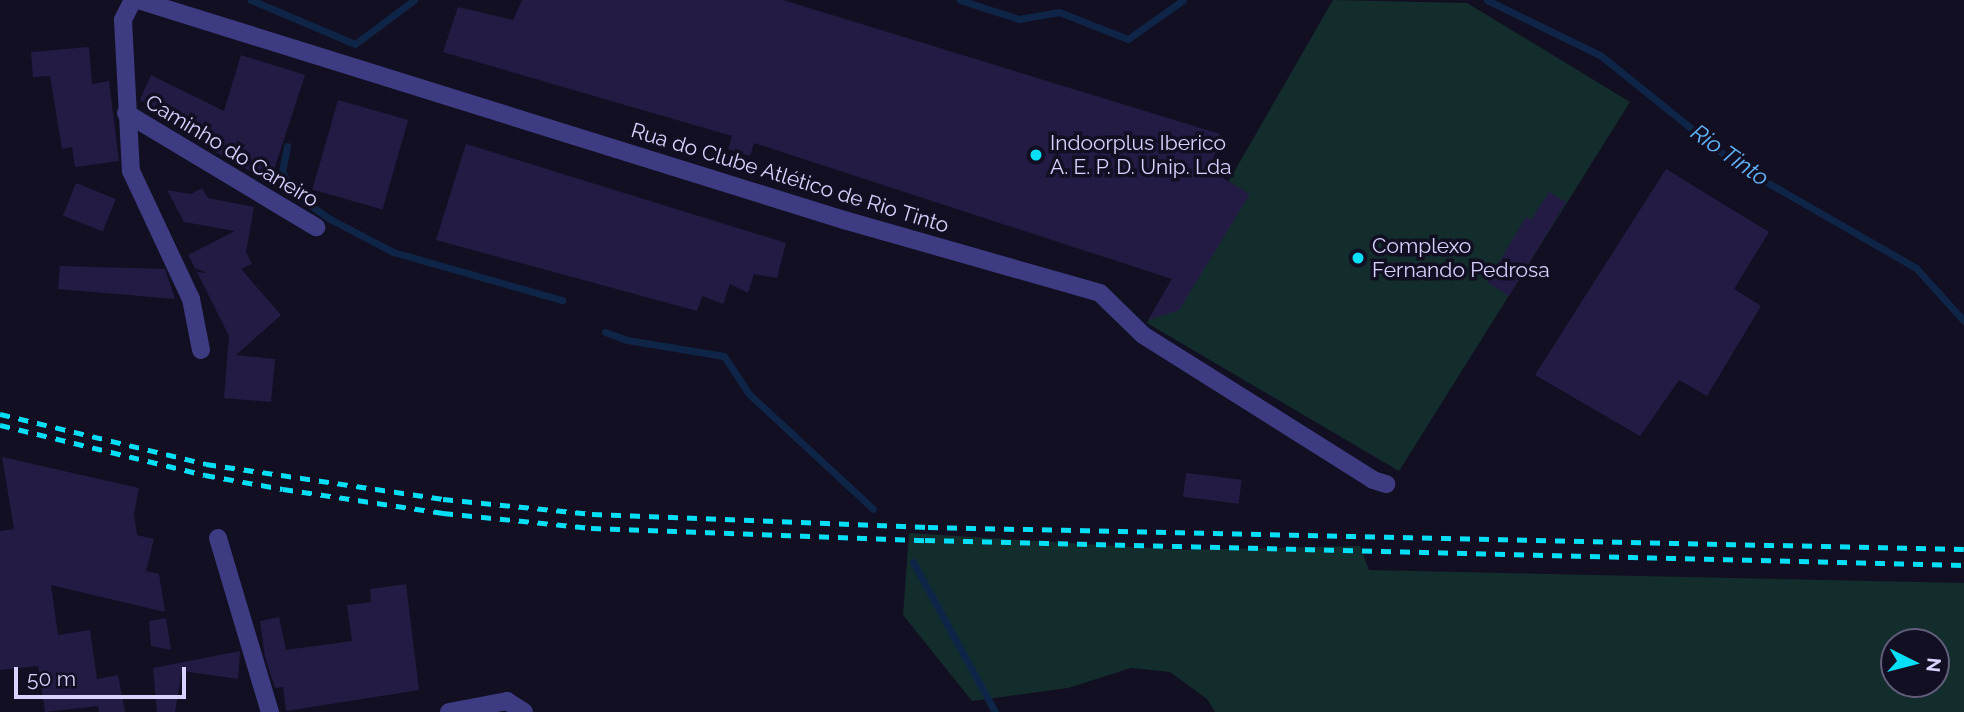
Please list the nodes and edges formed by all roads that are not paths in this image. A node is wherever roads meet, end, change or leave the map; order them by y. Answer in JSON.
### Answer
{"nodes":[{"id":1,"x":133,"y":0,"type":"edge"},
{"id":2,"x":138,"y":0,"type":"edge"},
{"id":3,"x":125,"y":113,"type":"junction"},
{"id":4,"x":316,"y":227,"type":"dead end"},
{"id":5,"x":201,"y":350,"type":"dead end"},
{"id":6,"x":1386,"y":484,"type":"dead end"},
{"id":7,"x":218,"y":538,"type":"dead end"},
{"id":8,"x":270,"y":712,"type":"edge"},
{"id":9,"x":449,"y":712,"type":"edge"},
{"id":10,"x":524,"y":712,"type":"edge"}],
"edges":[{"from":1,"to":3,"type":"street"},
{"from":2,"to":6,"type":"street","name":"Rua do Clube Atlético de Rio Tinto"},
{"from":3,"to":4,"type":"street","name":"Caminho do Caneiro"},
{"from":3,"to":5,"type":"street"},
{"from":7,"to":8,"type":"street"},
{"from":9,"to":10,"type":"street"}]}
